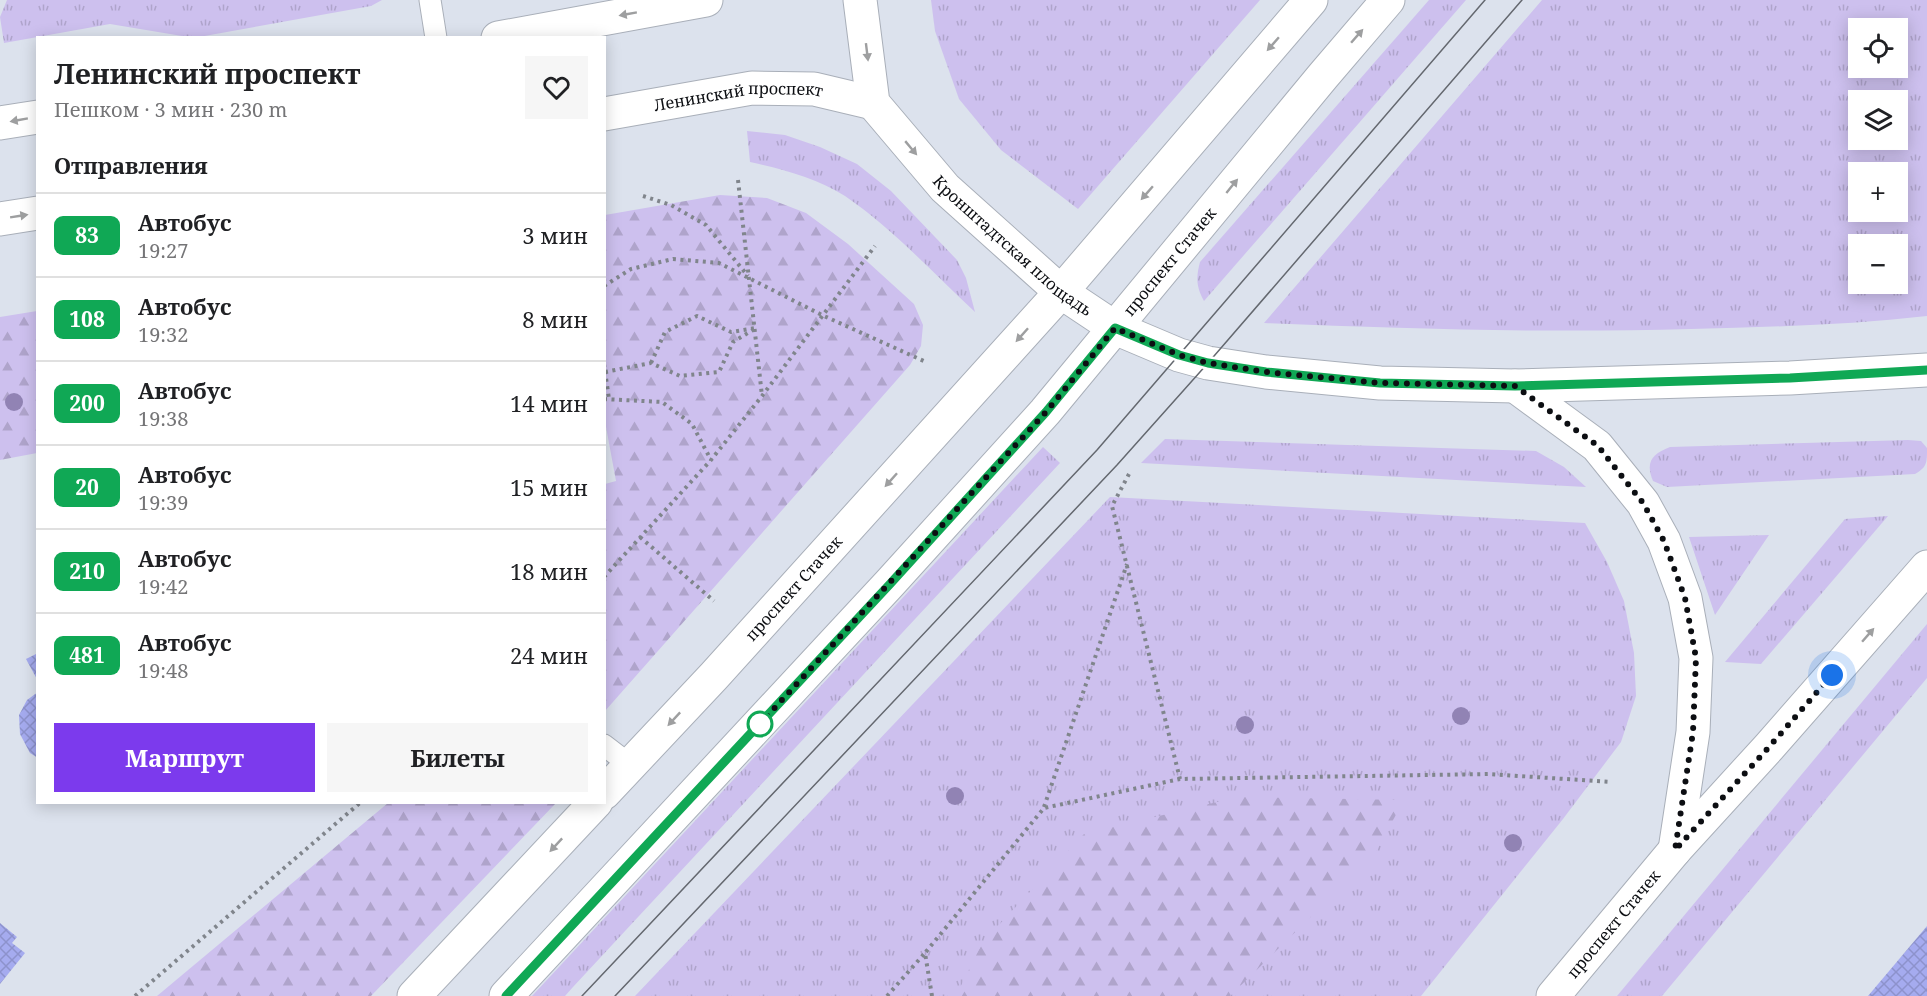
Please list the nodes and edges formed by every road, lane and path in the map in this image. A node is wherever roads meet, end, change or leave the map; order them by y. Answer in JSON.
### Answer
{"nodes":[{"id":1,"x":430,"y":0,"type":"edge"},
{"id":2,"x":706,"y":0,"type":"edge"},
{"id":3,"x":860,"y":0,"type":"edge"},
{"id":4,"x":1311,"y":0,"type":"edge"},
{"id":5,"x":1388,"y":0,"type":"edge"},
{"id":6,"x":436,"y":36,"type":"edge"},
{"id":7,"x":509,"y":36,"type":"edge"},
{"id":8,"x":873,"y":103,"type":"junction"},
{"id":9,"x":606,"y":114,"type":"edge"},
{"id":10,"x":36,"y":117,"type":"edge"},
{"id":11,"x":0,"y":123,"type":"edge"},
{"id":12,"x":738,"y":180,"type":"dead end"},
{"id":13,"x":643,"y":196,"type":"dead end"},
{"id":14,"x":36,"y":213,"type":"edge"},
{"id":15,"x":0,"y":219,"type":"edge"},
{"id":16,"x":875,"y":246,"type":"dead end"},
{"id":17,"x":750,"y":279,"type":"junction"},
{"id":18,"x":606,"y":285,"type":"edge"},
{"id":19,"x":1061,"y":292,"type":"junction"},
{"id":20,"x":824,"y":316,"type":"junction"},
{"id":21,"x":756,"y":328,"type":"junction"},
{"id":22,"x":1115,"y":328,"type":"junction"},
{"id":23,"x":926,"y":362,"type":"dead end"},
{"id":24,"x":651,"y":363,"type":"junction"},
{"id":25,"x":1927,"y":370,"type":"edge"},
{"id":26,"x":606,"y":372,"type":"edge"},
{"id":27,"x":1515,"y":386,"type":"junction"},
{"id":28,"x":762,"y":396,"type":"junction"},
{"id":29,"x":607,"y":399,"type":"edge"},
{"id":30,"x":711,"y":460,"type":"junction"},
{"id":31,"x":1129,"y":474,"type":"dead end"},
{"id":32,"x":640,"y":537,"type":"junction"},
{"id":33,"x":1126,"y":564,"type":"junction"},
{"id":34,"x":1927,"y":567,"type":"edge"},
{"id":35,"x":606,"y":575,"type":"edge"},
{"id":36,"x":714,"y":601,"type":"dead end"},
{"id":37,"x":606,"y":747,"type":"edge"},
{"id":38,"x":630,"y":765,"type":"junction"},
{"id":39,"x":1180,"y":779,"type":"junction"},
{"id":40,"x":1611,"y":782,"type":"dead end"},
{"id":41,"x":606,"y":791,"type":"edge"},
{"id":42,"x":360,"y":804,"type":"edge"},
{"id":43,"x":594,"y":804,"type":"edge"},
{"id":44,"x":1044,"y":808,"type":"junction"},
{"id":45,"x":1675,"y":850,"type":"junction"},
{"id":46,"x":925,"y":953,"type":"junction"},
{"id":47,"x":135,"y":996,"type":"edge"},
{"id":48,"x":414,"y":996,"type":"edge"},
{"id":49,"x":506,"y":996,"type":"edge"},
{"id":50,"x":887,"y":996,"type":"edge"},
{"id":51,"x":932,"y":996,"type":"edge"},
{"id":52,"x":1553,"y":996,"type":"edge"}],
"edges":[{"from":1,"to":6,"type":"lane"},
{"from":2,"to":7,"type":"main road","one_way":true},
{"from":3,"to":8,"type":"main road","one_way":true},
{"from":4,"to":19,"type":"main road","name":"проспект Стачек","one_way":true},
{"from":22,"to":5,"type":"main road","name":"проспект Стачек","one_way":true},
{"from":8,"to":9,"type":"main road","name":"Ленинский проспект"},
{"from":8,"to":19,"type":"main road","name":"Кронштадтская площадь","one_way":true},
{"from":10,"to":11,"type":"main road","one_way":true},
{"from":12,"to":17,"type":"path"},
{"from":13,"to":17,"type":"path"},
{"from":15,"to":14,"type":"main road","one_way":true},
{"from":16,"to":20,"type":"path"},
{"from":17,"to":18,"type":"path"},
{"from":17,"to":20,"type":"path"},
{"from":17,"to":21,"type":"path"},
{"from":19,"to":22,"type":"main road","name":"Кронштадтская площадь"},
{"from":19,"to":38,"type":"main road","name":"проспект Стачек","one_way":true},
{"from":20,"to":23,"type":"path"},
{"from":20,"to":28,"type":"path"},
{"from":21,"to":24,"type":"path"},
{"from":21,"to":24,"type":"path"},
{"from":21,"to":28,"type":"path"},
{"from":22,"to":27,"type":"main road","name":"Кронштадтская площадь"},
{"from":22,"to":49,"type":"main road","name":"проспект Стачек"},
{"from":24,"to":26,"type":"path"},
{"from":25,"to":27,"type":"main road","name":"Кронштадтская площадь"},
{"from":26,"to":29,"type":"path"},
{"from":27,"to":45,"type":"main road"},
{"from":28,"to":30,"type":"path"},
{"from":29,"to":30,"type":"path"},
{"from":30,"to":32,"type":"path"},
{"from":31,"to":33,"type":"path"},
{"from":32,"to":35,"type":"path"},
{"from":32,"to":36,"type":"path"},
{"from":33,"to":39,"type":"path"},
{"from":33,"to":44,"type":"path"},
{"from":45,"to":34,"type":"main road","name":"проспект Стачек","one_way":true},
{"from":37,"to":38,"type":"lane"},
{"from":38,"to":41,"type":"main road","name":"проспект Стачек"},
{"from":39,"to":40,"type":"path"},
{"from":39,"to":44,"type":"path"},
{"from":42,"to":47,"type":"path"},
{"from":43,"to":48,"type":"main road","one_way":true},
{"from":44,"to":46,"type":"path"},
{"from":45,"to":52,"type":"main road","name":"проспект Стачек"},
{"from":46,"to":50,"type":"path"},
{"from":46,"to":51,"type":"path"}]}
